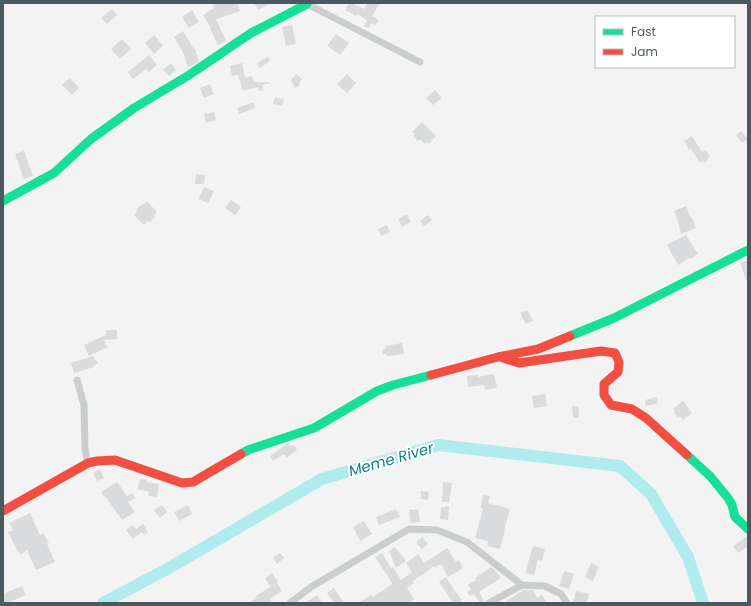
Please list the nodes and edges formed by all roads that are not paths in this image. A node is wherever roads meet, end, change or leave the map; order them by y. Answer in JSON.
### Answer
{"nodes":[{"id":1,"x":307,"y":3,"type":"edge"},
{"id":2,"x":420,"y":62,"type":"dead end"},
{"id":3,"x":3,"y":201,"type":"edge"},
{"id":4,"x":748,"y":250,"type":"edge"},
{"id":5,"x":498,"y":357,"type":"junction"},
{"id":6,"x":76,"y":380,"type":"dead end"},
{"id":7,"x":88,"y":463,"type":"junction"},
{"id":8,"x":3,"y":511,"type":"edge"},
{"id":9,"x":748,"y":529,"type":"edge"},
{"id":10,"x":522,"y":585,"type":"junction"},
{"id":11,"x":290,"y":603,"type":"edge"},
{"id":12,"x":489,"y":603,"type":"edge"},
{"id":13,"x":567,"y":603,"type":"edge"}],
"edges":[{"from":1,"to":2,"type":"street"},
{"from":1,"to":3,"type":"street"},
{"from":4,"to":5,"type":"street"},
{"from":5,"to":7,"type":"street"},
{"from":5,"to":9,"type":"street"},
{"from":6,"to":7,"type":"street"},
{"from":7,"to":8,"type":"street"},
{"from":10,"to":11,"type":"street"},
{"from":10,"to":12,"type":"street"},
{"from":10,"to":13,"type":"street"}]}
